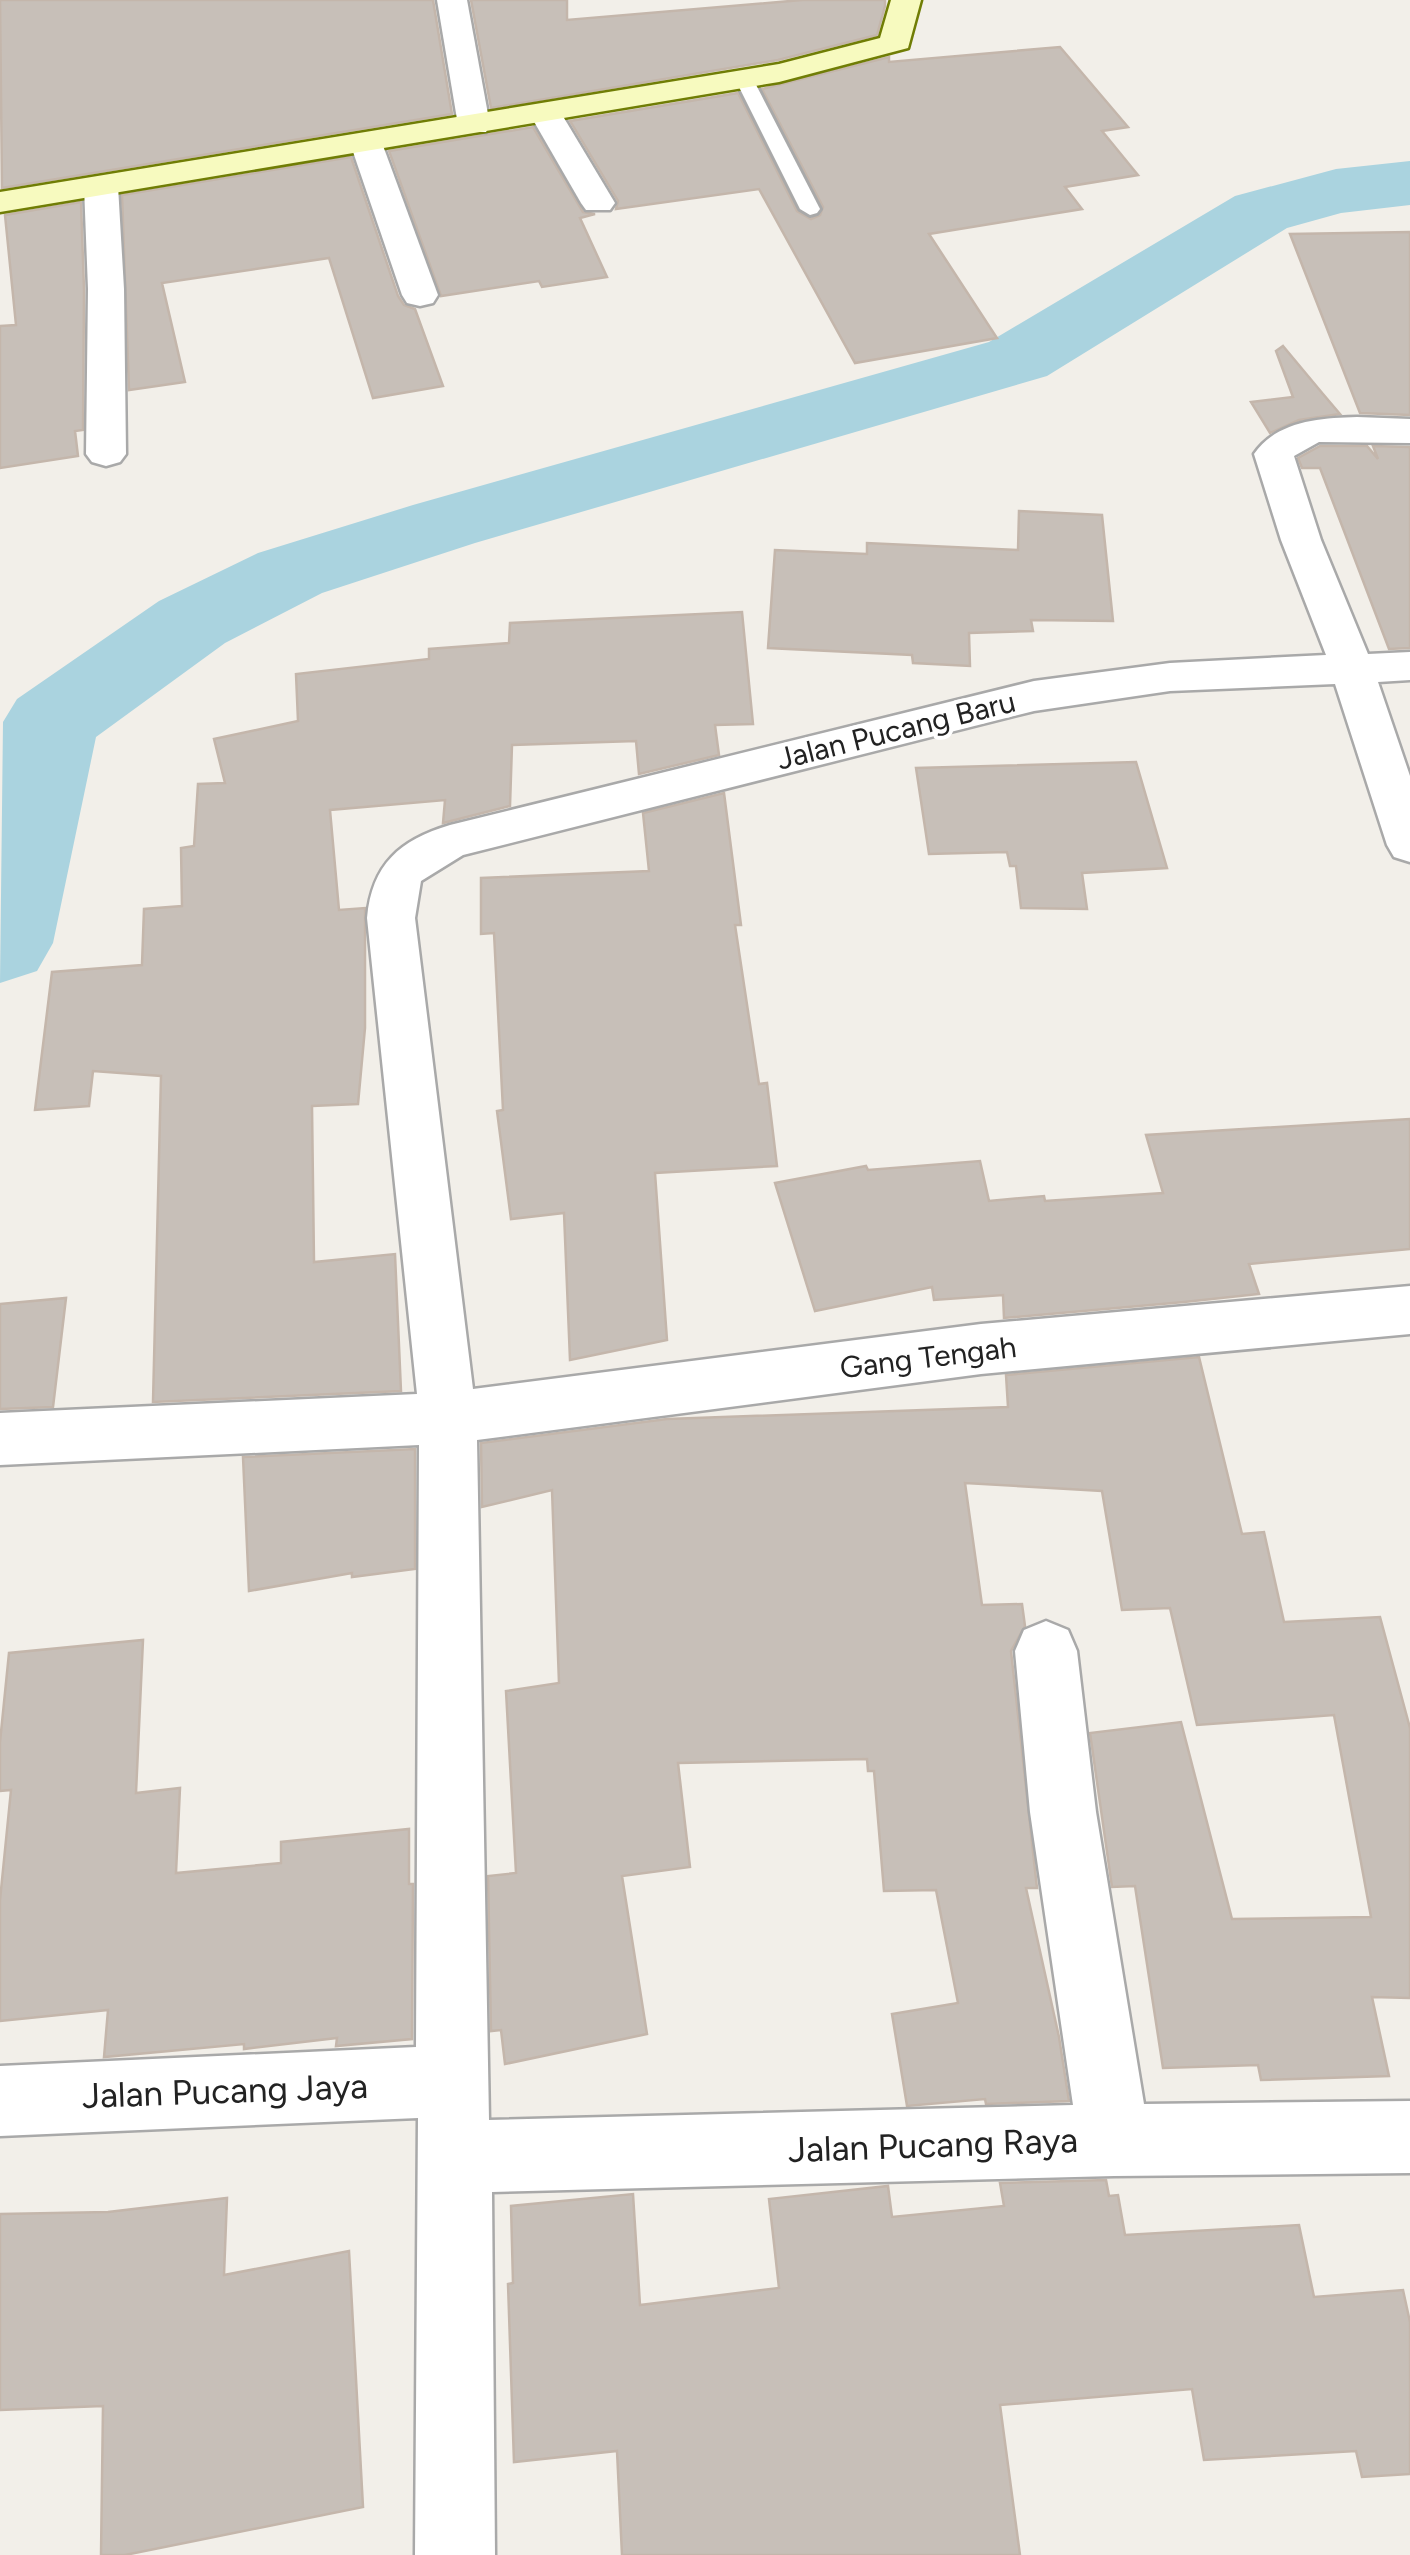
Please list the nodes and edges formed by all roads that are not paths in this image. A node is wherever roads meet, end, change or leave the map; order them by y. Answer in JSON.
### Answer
{"nodes":[{"id":1,"x":452,"y":0,"type":"edge"},
{"id":2,"x":906,"y":0,"type":"edge"},
{"id":3,"x":744,"y":79,"type":"junction"},
{"id":4,"x":545,"y":113,"type":"junction"},
{"id":5,"x":474,"y":125,"type":"junction"},
{"id":6,"x":366,"y":143,"type":"junction"},
{"id":7,"x":101,"y":186,"type":"junction"},
{"id":8,"x":0,"y":202,"type":"edge"},
{"id":9,"x":598,"y":204,"type":"dead end"},
{"id":10,"x":810,"y":209,"type":"dead end"},
{"id":11,"x":420,"y":296,"type":"dead end"},
{"id":12,"x":1410,"y":430,"type":"edge"},
{"id":13,"x":106,"y":454,"type":"dead end"},
{"id":14,"x":1410,"y":666,"type":"edge"},
{"id":15,"x":1352,"y":668,"type":"junction"},
{"id":16,"x":1410,"y":845,"type":"edge"},
{"id":17,"x":1410,"y":1310,"type":"edge"},
{"id":18,"x":448,"y":1418,"type":"junction"},
{"id":19,"x":0,"y":1439,"type":"edge"},
{"id":20,"x":1046,"y":1651,"type":"dead end"},
{"id":21,"x":450,"y":2081,"type":"junction"},
{"id":22,"x":0,"y":2101,"type":"edge"},
{"id":23,"x":1410,"y":2137,"type":"edge"},
{"id":24,"x":1114,"y":2140,"type":"junction"},
{"id":25,"x":456,"y":2157,"type":"junction"},
{"id":26,"x":455,"y":2555,"type":"edge"}],
"edges":[{"from":1,"to":5,"type":"street"},
{"from":2,"to":3,"type":"main road"},
{"from":3,"to":4,"type":"main road"},
{"from":3,"to":10,"type":"lane"},
{"from":4,"to":5,"type":"main road"},
{"from":4,"to":9,"type":"street"},
{"from":5,"to":6,"type":"main road"},
{"from":6,"to":7,"type":"main road"},
{"from":6,"to":11,"type":"street"},
{"from":7,"to":8,"type":"main road"},
{"from":7,"to":13,"type":"street"},
{"from":12,"to":15,"type":"street"},
{"from":14,"to":15,"type":"street","name":"Jalan Pucang Baru"},
{"from":15,"to":16,"type":"street"},
{"from":15,"to":18,"type":"street","name":"Jalan Pucang Baru"},
{"from":17,"to":18,"type":"street","name":"Gang Tengah"},
{"from":18,"to":19,"type":"street","name":"Gang Tengah"},
{"from":18,"to":21,"type":"street"},
{"from":20,"to":24,"type":"street"},
{"from":21,"to":22,"type":"street","name":"Jalan Pucang Jaya"},
{"from":21,"to":25,"type":"street"},
{"from":23,"to":24,"type":"street","name":"Jalan Pucang Raya"},
{"from":24,"to":25,"type":"street","name":"Jalan Pucang Raya"},
{"from":25,"to":26,"type":"street"}]}
